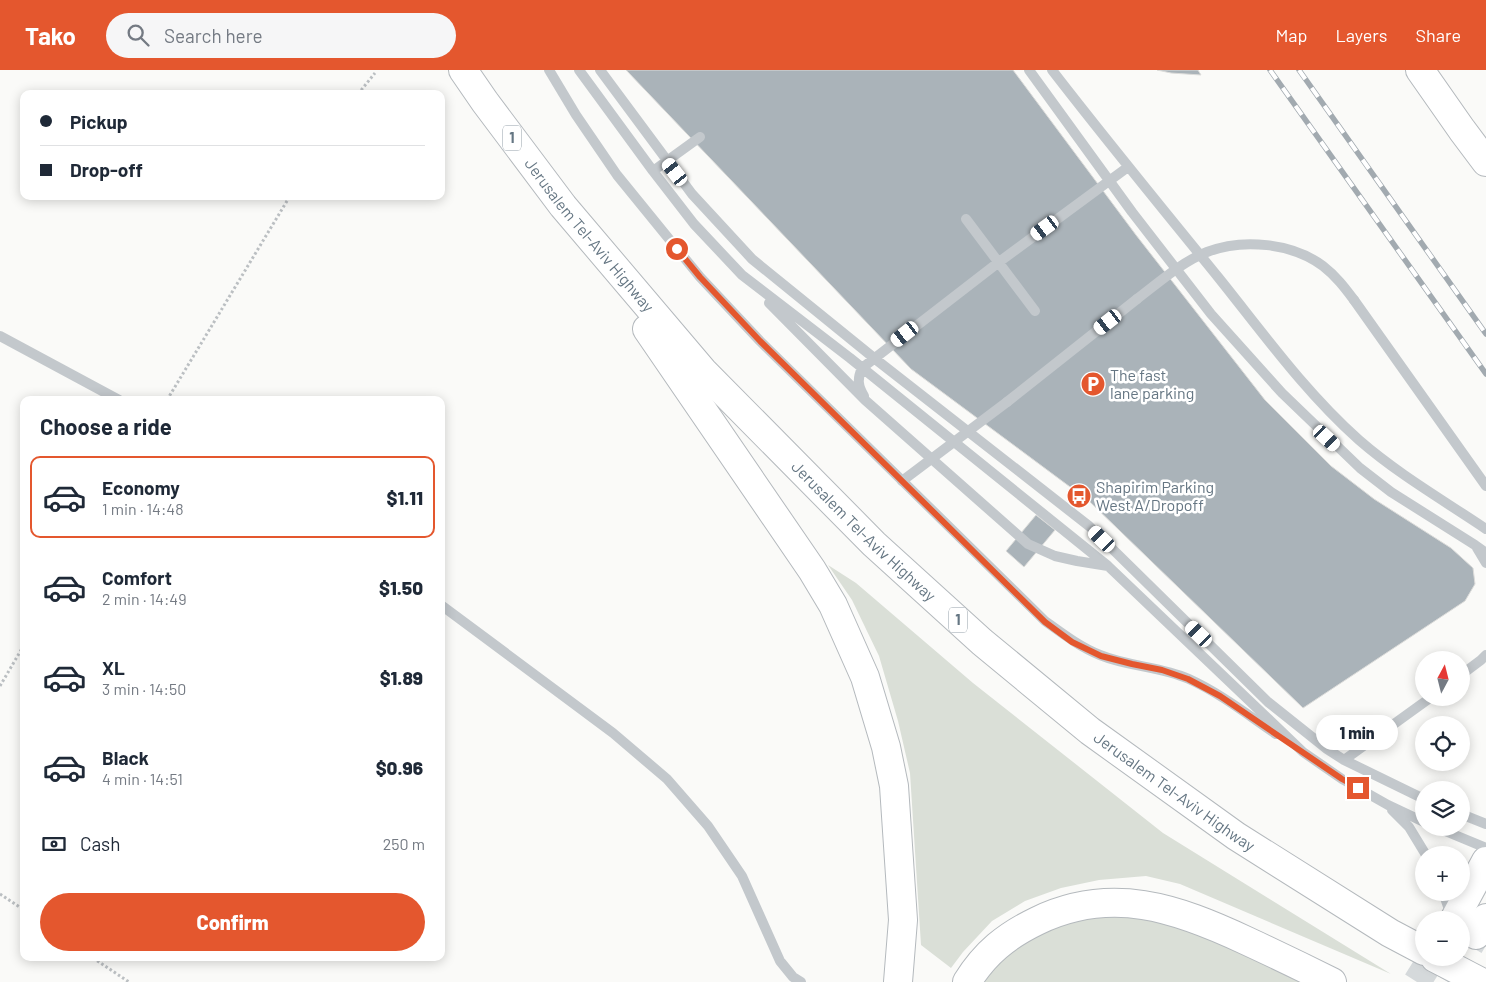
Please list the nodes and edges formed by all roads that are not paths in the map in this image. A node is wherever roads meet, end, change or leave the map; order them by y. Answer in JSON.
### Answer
{"nodes":[{"id":1,"x":463,"y":70,"type":"edge"},
{"id":2,"x":549,"y":70,"type":"edge"},
{"id":3,"x":579,"y":70,"type":"edge"},
{"id":4,"x":600,"y":70,"type":"edge"},
{"id":5,"x":1029,"y":70,"type":"edge"},
{"id":6,"x":1052,"y":70,"type":"edge"},
{"id":7,"x":1420,"y":70,"type":"edge"},
{"id":8,"x":1462,"y":130,"type":"junction"},
{"id":9,"x":700,"y":137,"type":"dead end"},
{"id":10,"x":667,"y":161,"type":"junction"},
{"id":11,"x":1486,"y":162,"type":"edge"},
{"id":12,"x":1128,"y":167,"type":"junction"},
{"id":13,"x":1486,"y":168,"type":"edge"},
{"id":14,"x":653,"y":171,"type":"junction"},
{"id":15,"x":1109,"y":180,"type":"junction"},
{"id":16,"x":563,"y":206,"type":"junction"},
{"id":17,"x":966,"y":219,"type":"dead end"},
{"id":18,"x":999,"y":262,"type":"junction"},
{"id":19,"x":742,"y":275,"type":"junction"},
{"id":20,"x":1035,"y":311,"type":"dead end"},
{"id":21,"x":0,"y":336,"type":"edge"},
{"id":22,"x":874,"y":358,"type":"junction"},
{"id":23,"x":862,"y":368,"type":"junction"},
{"id":24,"x":112,"y":396,"type":"edge"},
{"id":25,"x":865,"y":400,"type":"junction"},
{"id":26,"x":902,"y":481,"type":"junction"},
{"id":27,"x":1486,"y":486,"type":"edge"},
{"id":28,"x":1486,"y":529,"type":"edge"},
{"id":29,"x":1476,"y":545,"type":"junction"},
{"id":30,"x":1486,"y":553,"type":"edge"},
{"id":31,"x":1486,"y":563,"type":"edge"},
{"id":32,"x":1108,"y":566,"type":"junction"},
{"id":33,"x":445,"y":608,"type":"edge"},
{"id":34,"x":1486,"y":655,"type":"edge"},
{"id":35,"x":1470,"y":668,"type":"edge"},
{"id":36,"x":1419,"y":706,"type":"edge"},
{"id":37,"x":1303,"y":752,"type":"junction"},
{"id":38,"x":1344,"y":760,"type":"junction"},
{"id":39,"x":1415,"y":795,"type":"edge"},
{"id":40,"x":1388,"y":805,"type":"junction"},
{"id":41,"x":1415,"y":818,"type":"edge"},
{"id":42,"x":1470,"y":818,"type":"edge"},
{"id":43,"x":1486,"y":824,"type":"edge"},
{"id":44,"x":1457,"y":836,"type":"edge"},
{"id":45,"x":1420,"y":846,"type":"edge"},
{"id":46,"x":1486,"y":848,"type":"edge"},
{"id":47,"x":1486,"y":861,"type":"edge"},
{"id":48,"x":1451,"y":901,"type":"edge"},
{"id":49,"x":1473,"y":924,"type":"edge"},
{"id":50,"x":1415,"y":946,"type":"edge"},
{"id":51,"x":1450,"y":966,"type":"edge"},
{"id":52,"x":802,"y":982,"type":"edge"},
{"id":53,"x":898,"y":982,"type":"edge"},
{"id":54,"x":967,"y":982,"type":"edge"},
{"id":55,"x":1332,"y":982,"type":"edge"},
{"id":56,"x":1481,"y":982,"type":"edge"}],
"edges":[{"from":1,"to":16,"type":"highway","name":"Jerusalem Tel-Aviv Highway","number":"1"},
{"from":2,"to":26,"type":"lane"},
{"from":3,"to":14,"type":"lane"},
{"from":4,"to":10,"type":"lane"},
{"from":5,"to":15,"type":"lane"},
{"from":6,"to":12,"type":"lane"},
{"from":7,"to":8,"type":"highway"},
{"from":8,"to":11,"type":"highway"},
{"from":8,"to":13,"type":"highway"},
{"from":9,"to":10,"type":"lane"},
{"from":10,"to":14,"type":"lane"},
{"from":10,"to":22,"type":"lane"},
{"from":12,"to":15,"type":"lane"},
{"from":12,"to":28,"type":"lane"},
{"from":14,"to":19,"type":"lane"},
{"from":15,"to":18,"type":"lane"},
{"from":15,"to":29,"type":"lane"},
{"from":16,"to":50,"type":"highway","name":"Jerusalem Tel-Aviv Highway","number":"1"},
{"from":16,"to":53,"type":"highway"},
{"from":17,"to":18,"type":"lane"},
{"from":18,"to":20,"type":"lane"},
{"from":18,"to":22,"type":"lane"},
{"from":19,"to":23,"type":"lane"},
{"from":19,"to":25,"type":"lane"},
{"from":21,"to":24,"type":"lane"},
{"from":22,"to":23,"type":"lane"},
{"from":22,"to":38,"type":"lane"},
{"from":23,"to":25,"type":"lane"},
{"from":23,"to":32,"type":"lane"},
{"from":25,"to":32,"type":"lane"},
{"from":26,"to":27,"type":"lane","bridge":true},
{"from":26,"to":37,"type":"lane"},
{"from":29,"to":30,"type":"lane"},
{"from":29,"to":31,"type":"lane"},
{"from":32,"to":37,"type":"lane"},
{"from":33,"to":52,"type":"lane"},
{"from":34,"to":35,"type":"lane"},
{"from":36,"to":38,"type":"lane"},
{"from":37,"to":40,"type":"lane"},
{"from":38,"to":39,"type":"lane"},
{"from":40,"to":41,"type":"lane"},
{"from":40,"to":45,"type":"lane"},
{"from":42,"to":43,"type":"lane"},
{"from":44,"to":46,"type":"lane"},
{"from":47,"to":49,"type":"highway"},
{"from":48,"to":49,"type":"lane"},
{"from":51,"to":56,"type":"highway"},
{"from":54,"to":55,"type":"highway"}]}
